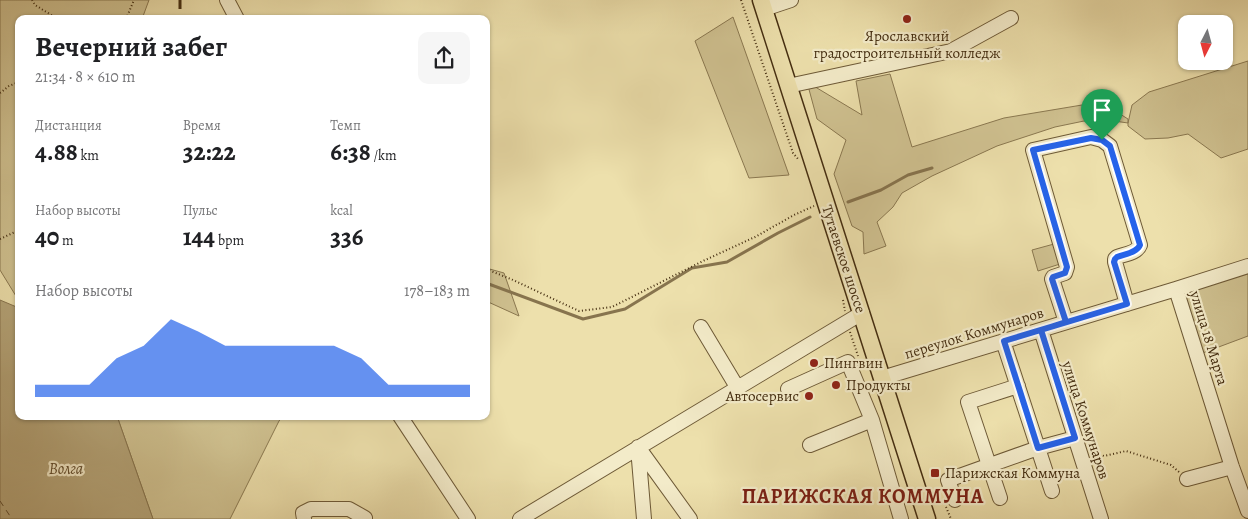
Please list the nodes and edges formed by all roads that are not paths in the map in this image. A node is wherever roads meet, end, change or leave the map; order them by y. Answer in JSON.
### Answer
{"nodes":[{"id":1,"x":227,"y":0,"type":"edge"},
{"id":2,"x":792,"y":0,"type":"edge"},
{"id":3,"x":762,"y":4,"type":"edge"},
{"id":4,"x":235,"y":15,"type":"edge"},
{"id":5,"x":1011,"y":18,"type":"dead end"},
{"id":6,"x":788,"y":86,"type":"junction"},
{"id":7,"x":1248,"y":266,"type":"edge"},
{"id":8,"x":1176,"y":290,"type":"junction"},
{"id":9,"x":1127,"y":304,"type":"junction"},
{"id":10,"x":862,"y":313,"type":"junction"},
{"id":11,"x":1066,"y":322,"type":"junction"},
{"id":12,"x":701,"y":327,"type":"dead end"},
{"id":13,"x":1041,"y":330,"type":"junction"},
{"id":14,"x":1004,"y":341,"type":"junction"},
{"id":15,"x":882,"y":378,"type":"junction"},
{"id":16,"x":1018,"y":386,"type":"junction"},
{"id":17,"x":737,"y":387,"type":"junction"},
{"id":18,"x":788,"y":389,"type":"dead end"},
{"id":19,"x":403,"y":420,"type":"edge"},
{"id":20,"x":872,"y":420,"type":"junction"},
{"id":21,"x":1077,"y":443,"type":"junction"},
{"id":22,"x":810,"y":445,"type":"dead end"},
{"id":23,"x":638,"y":447,"type":"junction"},
{"id":24,"x":1038,"y":448,"type":"junction"},
{"id":25,"x":990,"y":465,"type":"junction"},
{"id":26,"x":1232,"y":467,"type":"junction"},
{"id":27,"x":1187,"y":479,"type":"road end"},
{"id":28,"x":1052,"y":491,"type":"dead end"},
{"id":29,"x":1000,"y":498,"type":"dead end"},
{"id":30,"x":955,"y":500,"type":"dead end"},
{"id":31,"x":1248,"y":511,"type":"edge"},
{"id":32,"x":365,"y":518,"type":"edge"},
{"id":33,"x":304,"y":519,"type":"edge"},
{"id":34,"x":468,"y":519,"type":"edge"},
{"id":35,"x":520,"y":519,"type":"edge"},
{"id":36,"x":644,"y":519,"type":"edge"},
{"id":37,"x":690,"y":519,"type":"edge"},
{"id":38,"x":901,"y":519,"type":"edge"},
{"id":39,"x":927,"y":519,"type":"edge"},
{"id":40,"x":1101,"y":519,"type":"edge"}],
"edges":[{"from":1,"to":4,"type":"street"},
{"from":2,"to":3,"type":"street"},
{"from":3,"to":6,"type":"main road","name":"Тутаевское шоссе"},
{"from":5,"to":6,"type":"street"},
{"from":6,"to":10,"type":"main road","name":"Тутаевское шоссе"},
{"from":7,"to":8,"type":"street","name":"переулок Коммунаров"},
{"from":8,"to":9,"type":"street","name":"переулок Коммунаров"},
{"from":8,"to":26,"type":"street","name":"улица 18 Марта"},
{"from":9,"to":11,"type":"street","name":"переулок Коммунаров"},
{"from":9,"to":11,"type":"street"},
{"from":10,"to":15,"type":"main road","name":"Тутаевское шоссе"},
{"from":10,"to":17,"type":"street"},
{"from":11,"to":13,"type":"street","name":"переулок Коммунаров"},
{"from":12,"to":17,"type":"street"},
{"from":13,"to":14,"type":"street","name":"переулок Коммунаров"},
{"from":13,"to":21,"type":"street","name":"улица Коммунаров"},
{"from":14,"to":15,"type":"street","name":"переулок Коммунаров"},
{"from":14,"to":16,"type":"street"},
{"from":15,"to":39,"type":"main road","name":"Тутаевское шоссе"},
{"from":16,"to":24,"type":"street"},
{"from":16,"to":25,"type":"street"},
{"from":17,"to":23,"type":"street"},
{"from":18,"to":20,"type":"street"},
{"from":19,"to":34,"type":"street"},
{"from":20,"to":22,"type":"street"},
{"from":20,"to":38,"type":"street"},
{"from":21,"to":24,"type":"street"},
{"from":21,"to":40,"type":"street","name":"улица Коммунаров"},
{"from":23,"to":35,"type":"street"},
{"from":23,"to":36,"type":"street"},
{"from":23,"to":37,"type":"street"},
{"from":24,"to":25,"type":"street"},
{"from":24,"to":28,"type":"street"},
{"from":25,"to":29,"type":"street"},
{"from":25,"to":30,"type":"street"},
{"from":26,"to":27,"type":"street"},
{"from":26,"to":31,"type":"street","name":"улица 18 Марта"},
{"from":32,"to":33,"type":"street"}]}
